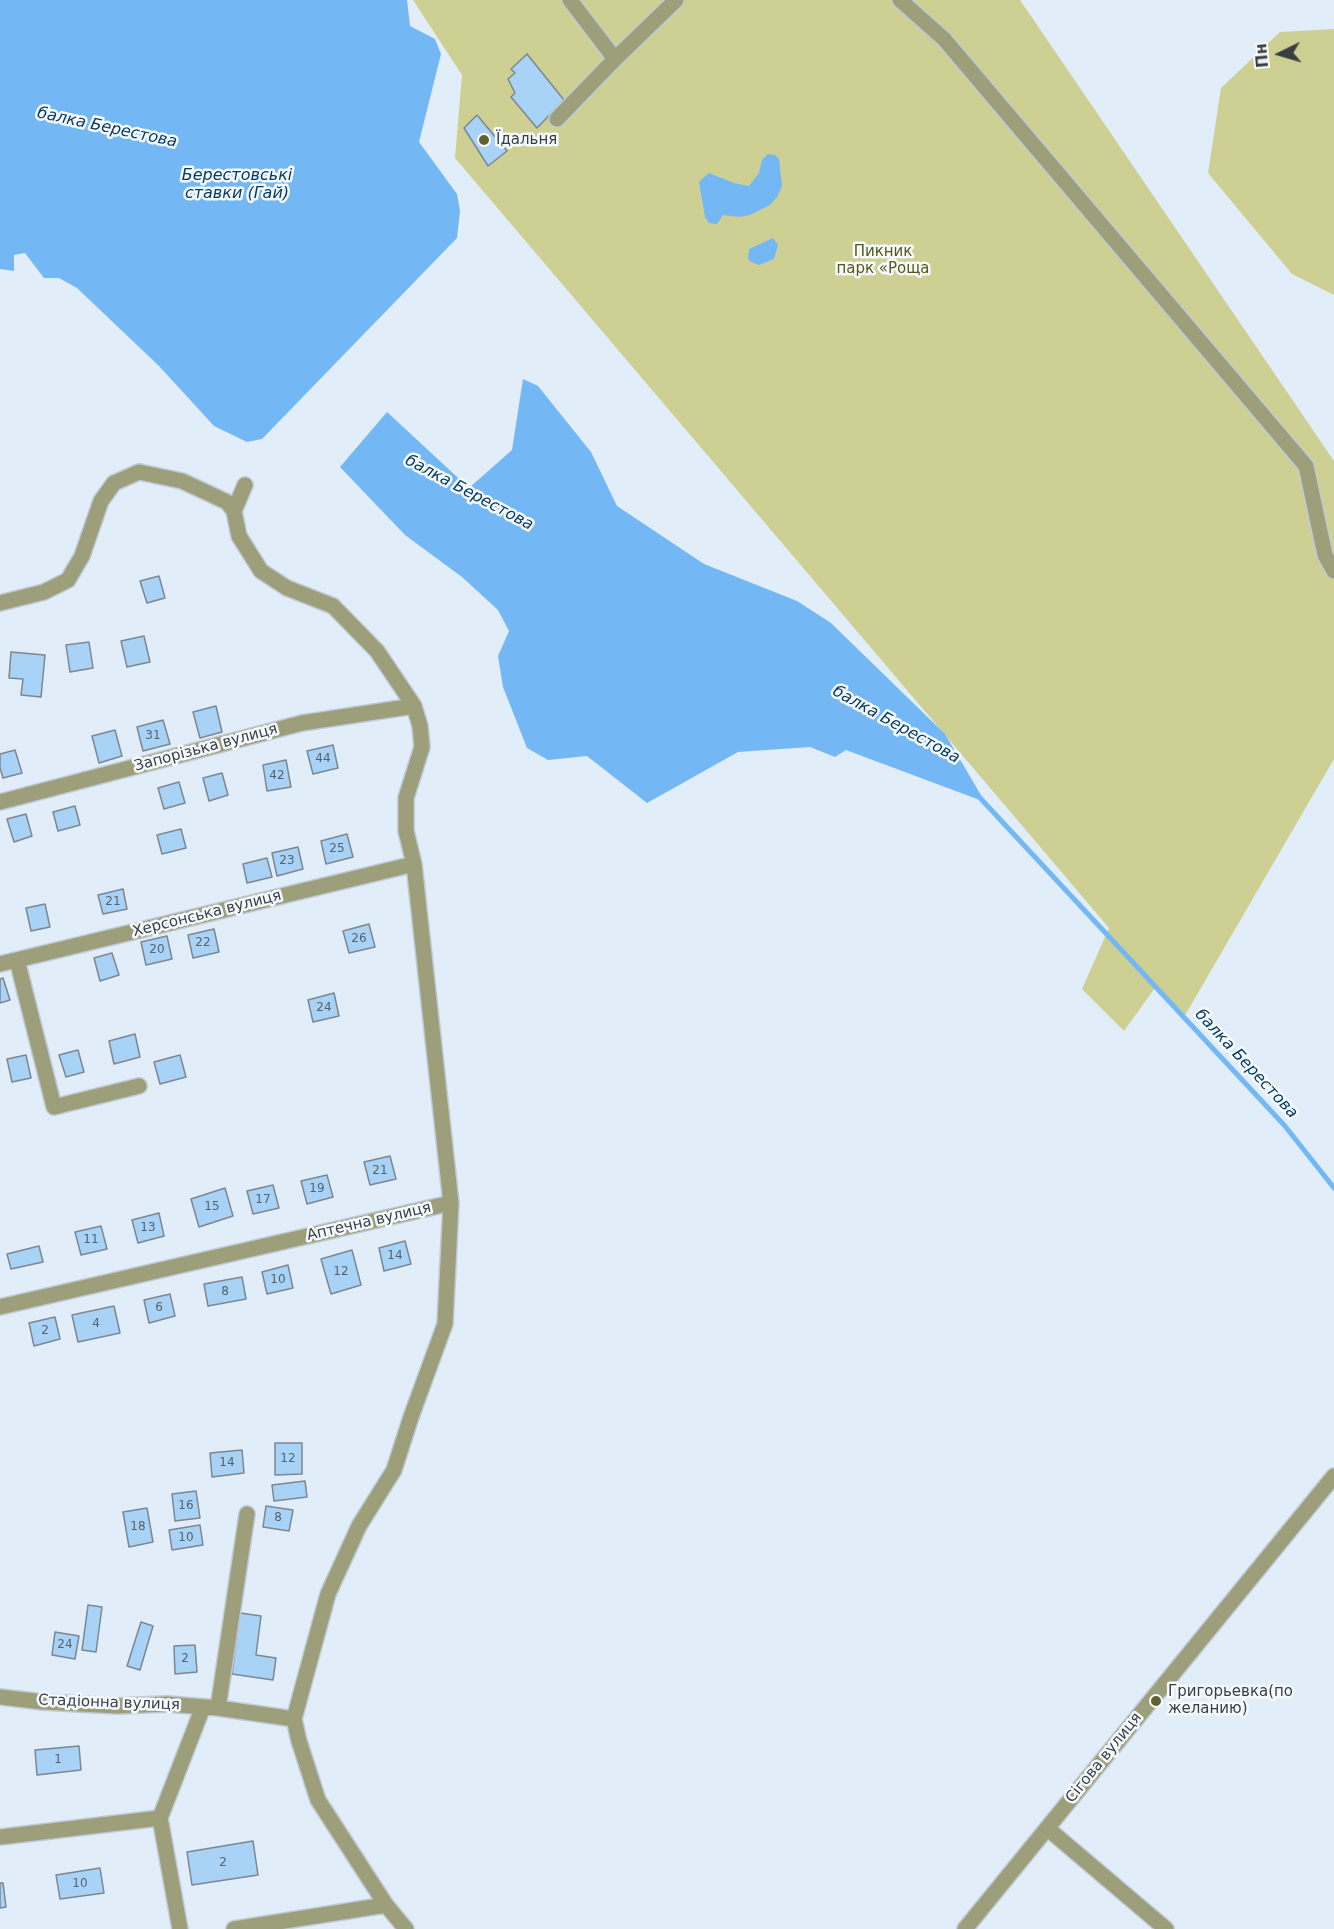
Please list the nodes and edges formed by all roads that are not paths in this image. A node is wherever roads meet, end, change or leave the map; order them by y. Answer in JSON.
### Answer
{"nodes":[{"id":1,"x":570,"y":0,"type":"edge"},
{"id":2,"x":676,"y":0,"type":"edge"},
{"id":3,"x":900,"y":0,"type":"edge"},
{"id":4,"x":615,"y":58,"type":"junction"},
{"id":5,"x":557,"y":119,"type":"dead end"},
{"id":6,"x":245,"y":485,"type":"dead end"},
{"id":7,"x":234,"y":511,"type":"junction"},
{"id":8,"x":1334,"y":571,"type":"edge"},
{"id":9,"x":0,"y":603,"type":"edge"},
{"id":10,"x":414,"y":706,"type":"junction"},
{"id":11,"x":0,"y":802,"type":"edge"},
{"id":12,"x":414,"y":864,"type":"junction"},
{"id":13,"x":17,"y":960,"type":"junction"},
{"id":14,"x":0,"y":964,"type":"edge"},
{"id":15,"x":139,"y":1086,"type":"dead end"},
{"id":16,"x":451,"y":1203,"type":"junction"},
{"id":17,"x":0,"y":1307,"type":"edge"},
{"id":18,"x":1334,"y":1476,"type":"edge"},
{"id":19,"x":247,"y":1514,"type":"dead end"},
{"id":20,"x":0,"y":1697,"type":"edge"},
{"id":21,"x":211,"y":1707,"type":"junction"},
{"id":22,"x":294,"y":1719,"type":"junction"},
{"id":23,"x":160,"y":1818,"type":"junction"},
{"id":24,"x":1047,"y":1828,"type":"junction"},
{"id":25,"x":0,"y":1837,"type":"edge"},
{"id":26,"x":386,"y":1905,"type":"junction"},
{"id":27,"x":180,"y":1929,"type":"edge"},
{"id":28,"x":234,"y":1929,"type":"edge"},
{"id":29,"x":406,"y":1929,"type":"edge"},
{"id":30,"x":965,"y":1929,"type":"edge"},
{"id":31,"x":1166,"y":1929,"type":"edge"}],
"edges":[{"from":1,"to":4,"type":"street"},
{"from":2,"to":4,"type":"street"},
{"from":3,"to":8,"type":"street"},
{"from":4,"to":5,"type":"street"},
{"from":6,"to":7,"type":"street"},
{"from":7,"to":9,"type":"street"},
{"from":7,"to":10,"type":"street"},
{"from":10,"to":11,"type":"street","name":"Запорізька вулиця"},
{"from":10,"to":12,"type":"street"},
{"from":12,"to":13,"type":"street","name":"Херсонська вулиця"},
{"from":12,"to":16,"type":"street"},
{"from":13,"to":14,"type":"street","name":"Херсонська вулиця"},
{"from":13,"to":15,"type":"street"},
{"from":16,"to":17,"type":"street","name":"Аптечна вулиця"},
{"from":16,"to":22,"type":"street","name":"Аптечна вулиця"},
{"from":18,"to":24,"type":"street","name":"Сігова вулиця"},
{"from":19,"to":21,"type":"street"},
{"from":20,"to":21,"type":"street","name":"Стадіонна вулиця"},
{"from":21,"to":22,"type":"street","name":"Стадіонна вулиця"},
{"from":21,"to":23,"type":"street"},
{"from":22,"to":26,"type":"street"},
{"from":23,"to":25,"type":"street"},
{"from":23,"to":27,"type":"street"},
{"from":24,"to":30,"type":"street","name":"Сігова вулиця"},
{"from":24,"to":31,"type":"street"},
{"from":26,"to":28,"type":"street"},
{"from":26,"to":29,"type":"street"}]}
